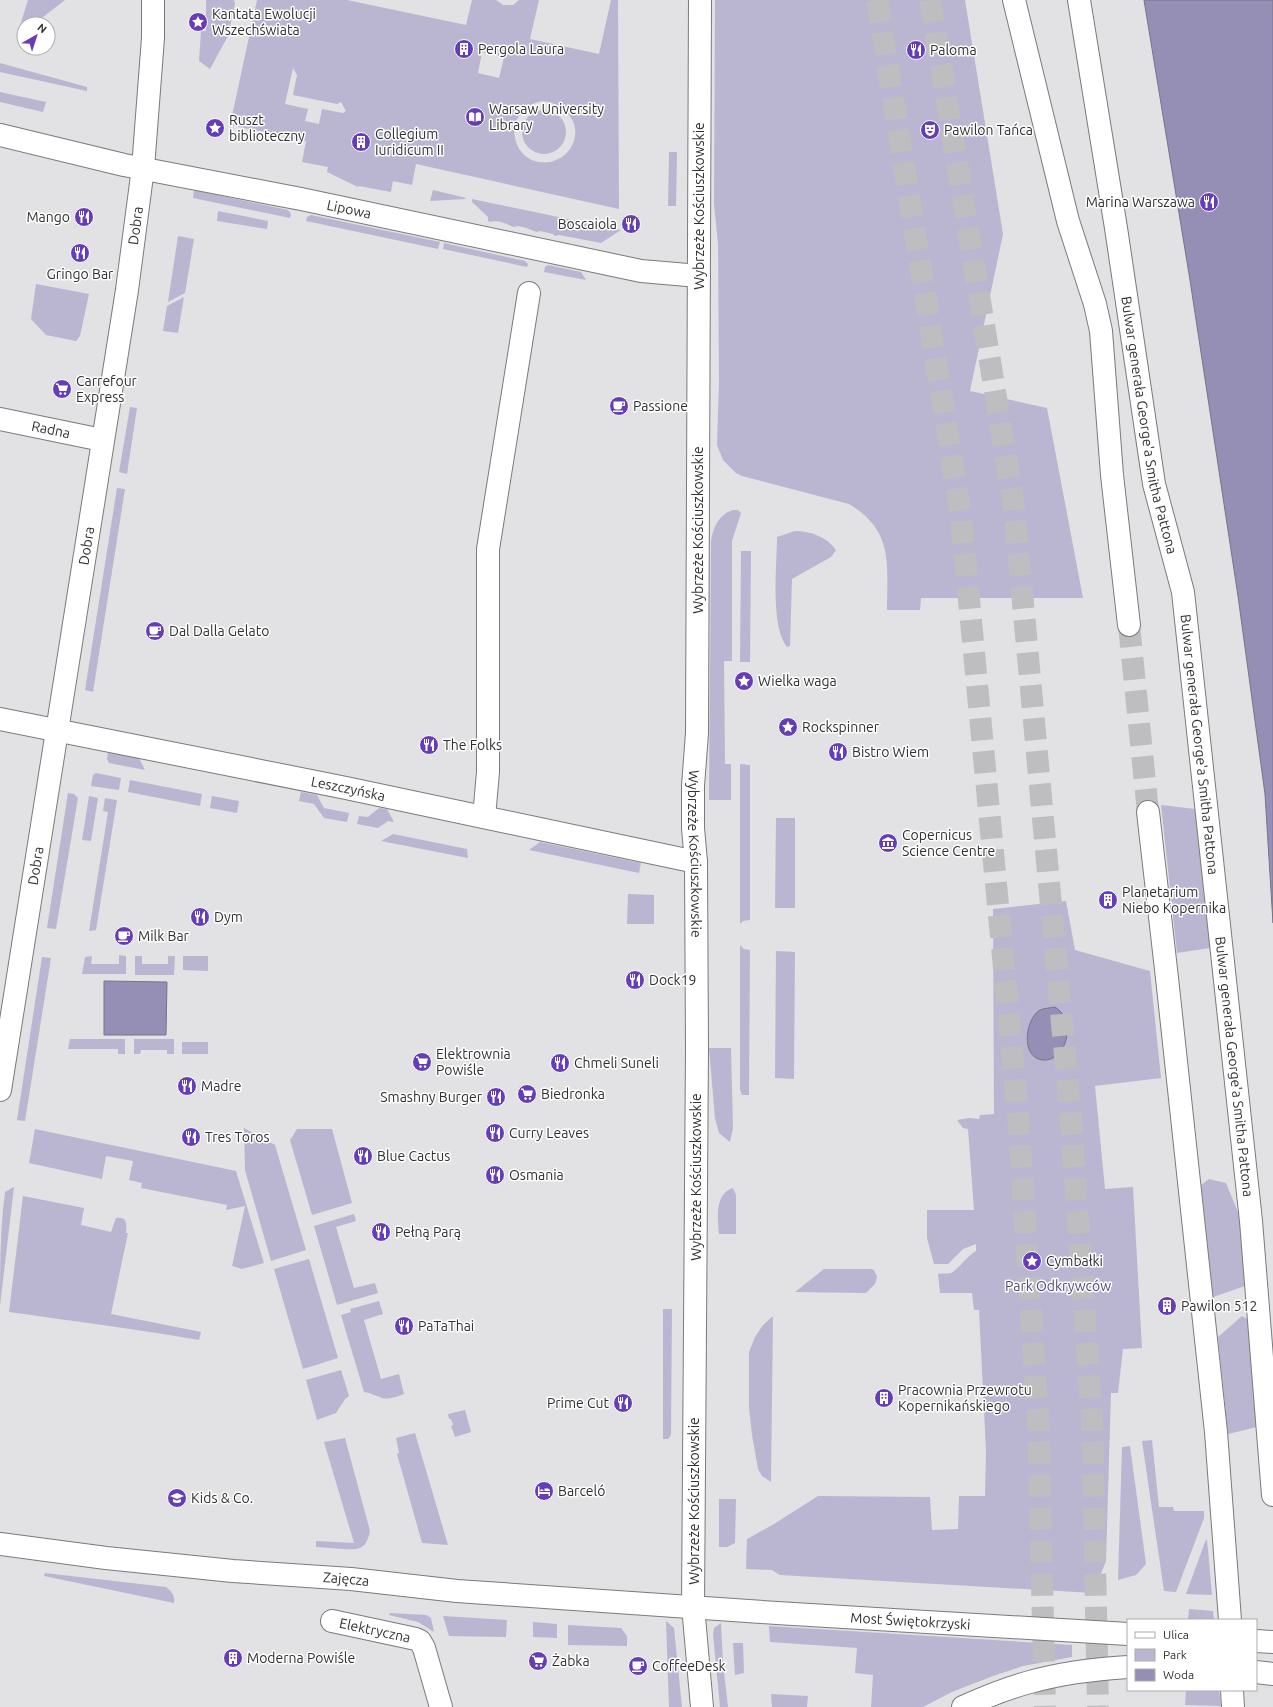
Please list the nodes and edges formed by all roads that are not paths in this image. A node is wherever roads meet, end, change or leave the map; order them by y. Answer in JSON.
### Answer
{"nodes":[{"id":1,"x":153,"y":0,"type":"edge"},
{"id":2,"x":700,"y":0,"type":"edge"},
{"id":3,"x":1014,"y":0,"type":"edge"},
{"id":4,"x":1080,"y":0,"type":"edge"},
{"id":5,"x":0,"y":136,"type":"edge"},
{"id":6,"x":143,"y":168,"type":"junction"},
{"id":7,"x":699,"y":276,"type":"junction"},
{"id":8,"x":529,"y":293,"type":"dead end"},
{"id":9,"x":0,"y":419,"type":"edge"},
{"id":10,"x":102,"y":440,"type":"junction"},
{"id":11,"x":1129,"y":625,"type":"tunnel mouth"},
{"id":12,"x":0,"y":718,"type":"edge"},
{"id":13,"x":57,"y":730,"type":"junction"},
{"id":14,"x":1148,"y":812,"type":"tunnel mouth"},
{"id":15,"x":484,"y":817,"type":"junction"},
{"id":16,"x":696,"y":862,"type":"junction"},
{"id":17,"x":0,"y":1090,"type":"edge"},
{"id":18,"x":1273,"y":1495,"type":"edge"},
{"id":19,"x":0,"y":1544,"type":"edge"},
{"id":20,"x":693,"y":1606,"type":"junction"},
{"id":21,"x":1230,"y":1619,"type":"edge"},
{"id":22,"x":332,"y":1621,"type":"dead end"},
{"id":23,"x":1127,"y":1634,"type":"edge"},
{"id":24,"x":1257,"y":1641,"type":"edge"},
{"id":25,"x":1273,"y":1642,"type":"edge"},
{"id":26,"x":1127,"y":1666,"type":"edge"},
{"id":27,"x":1257,"y":1672,"type":"edge"},
{"id":28,"x":1273,"y":1674,"type":"edge"},
{"id":29,"x":1232,"y":1691,"type":"edge"},
{"id":30,"x":441,"y":1707,"type":"edge"},
{"id":31,"x":702,"y":1707,"type":"edge"},
{"id":32,"x":963,"y":1707,"type":"edge"},
{"id":33,"x":1233,"y":1707,"type":"edge"}],
"edges":[{"from":1,"to":6,"type":"street","name":"Dobra"},
{"from":2,"to":7,"type":"street","name":"Wybrzeże Kościuszkowskie"},
{"from":3,"to":11,"type":"street"},
{"from":4,"to":18,"type":"street","name":"Bulwar generała George'a Smitha Pattona"},
{"from":5,"to":6,"type":"street","name":"Lipowa"},
{"from":6,"to":7,"type":"street","name":"Lipowa"},
{"from":6,"to":10,"type":"street","name":"Dobra"},
{"from":7,"to":16,"type":"street","name":"Wybrzeże Kościuszkowskie"},
{"from":8,"to":15,"type":"street"},
{"from":9,"to":10,"type":"street","name":"Radna"},
{"from":10,"to":13,"type":"street","name":"Dobra"},
{"from":12,"to":13,"type":"street","name":"Leszczyńska"},
{"from":13,"to":15,"type":"street","name":"Leszczyńska"},
{"from":13,"to":17,"type":"street","name":"Dobra"},
{"from":14,"to":21,"type":"street"},
{"from":15,"to":16,"type":"street","name":"Leszczyńska"},
{"from":16,"to":20,"type":"street","name":"Wybrzeże Kościuszkowskie"},
{"from":19,"to":20,"type":"street","name":"Zajęcza"},
{"from":20,"to":23,"type":"street","name":"Most Świętokrzyski"},
{"from":20,"to":31,"type":"street","name":"Wybrzeże Kościuszkowskie"},
{"from":22,"to":30,"type":"street","name":"Elektryczna"},
{"from":24,"to":25,"type":"street"},
{"from":26,"to":32,"type":"street"},
{"from":27,"to":28,"type":"street"},
{"from":29,"to":33,"type":"street"}]}
